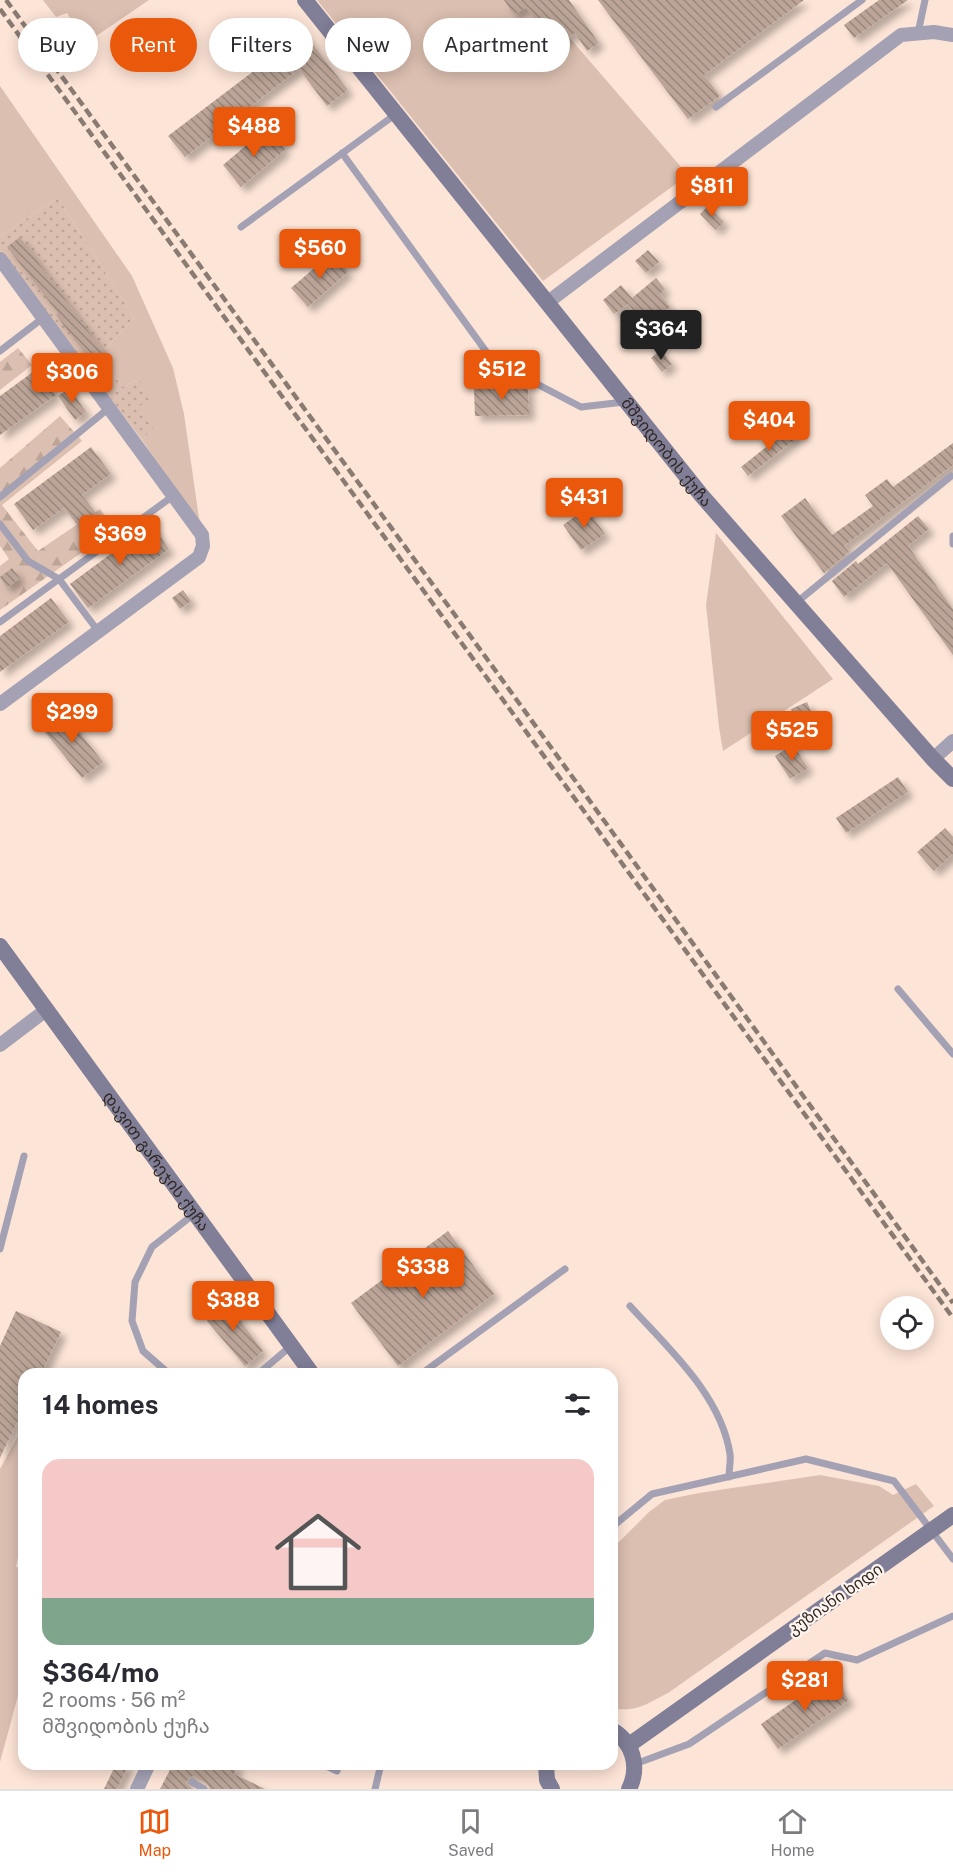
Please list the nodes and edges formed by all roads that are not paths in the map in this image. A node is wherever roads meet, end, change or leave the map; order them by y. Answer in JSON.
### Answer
{"nodes":[{"id":1,"x":305,"y":0,"type":"edge"},
{"id":2,"x":862,"y":0,"type":"edge"},
{"id":3,"x":925,"y":0,"type":"edge"},
{"id":4,"x":918,"y":33,"type":"junction"},
{"id":5,"x":953,"y":35,"type":"edge"},
{"id":6,"x":717,"y":107,"type":"dead end"},
{"id":7,"x":396,"y":114,"type":"junction"},
{"id":8,"x":342,"y":153,"type":"junction"},
{"id":9,"x":241,"y":227,"type":"dead end"},
{"id":10,"x":0,"y":259,"type":"edge"},
{"id":11,"x":548,"y":302,"type":"junction"},
{"id":12,"x":43,"y":318,"type":"junction"},
{"id":13,"x":0,"y":351,"type":"edge"},
{"id":14,"x":627,"y":401,"type":"junction"},
{"id":15,"x":109,"y":408,"type":"junction"},
{"id":16,"x":951,"y":477,"type":"dead end"},
{"id":17,"x":0,"y":496,"type":"edge"},
{"id":18,"x":173,"y":496,"type":"junction"},
{"id":19,"x":0,"y":524,"type":"edge"},
{"id":20,"x":953,"y":536,"type":"edge"},
{"id":21,"x":953,"y":544,"type":"edge"},
{"id":22,"x":59,"y":579,"type":"junction"},
{"id":23,"x":795,"y":603,"type":"junction"},
{"id":24,"x":0,"y":622,"type":"edge"},
{"id":25,"x":98,"y":631,"type":"junction"},
{"id":26,"x":0,"y":704,"type":"edge"},
{"id":27,"x":953,"y":741,"type":"edge"},
{"id":28,"x":933,"y":759,"type":"junction"},
{"id":29,"x":953,"y":779,"type":"edge"},
{"id":30,"x":0,"y":946,"type":"edge"},
{"id":31,"x":898,"y":989,"type":"dead end"},
{"id":32,"x":46,"y":1010,"type":"junction"},
{"id":33,"x":0,"y":1044,"type":"edge"},
{"id":34,"x":953,"y":1054,"type":"edge"},
{"id":35,"x":24,"y":1156,"type":"dead end"},
{"id":36,"x":195,"y":1214,"type":"junction"},
{"id":37,"x":0,"y":1249,"type":"edge"},
{"id":38,"x":565,"y":1269,"type":"dead end"},
{"id":39,"x":630,"y":1306,"type":"dead end"},
{"id":40,"x":291,"y":1346,"type":"junction"},
{"id":41,"x":162,"y":1368,"type":"edge"},
{"id":42,"x":265,"y":1368,"type":"edge"},
{"id":43,"x":308,"y":1368,"type":"edge"},
{"id":44,"x":429,"y":1368,"type":"edge"},
{"id":45,"x":729,"y":1477,"type":"junction"},
{"id":46,"x":953,"y":1515,"type":"edge"},
{"id":47,"x":618,"y":1522,"type":"edge"},
{"id":48,"x":953,"y":1559,"type":"edge"},
{"id":49,"x":953,"y":1616,"type":"edge"},
{"id":50,"x":618,"y":1735,"type":"edge"},
{"id":51,"x":629,"y":1745,"type":"junction"},
{"id":52,"x":635,"y":1764,"type":"junction"},
{"id":53,"x":146,"y":1770,"type":"edge"},
{"id":54,"x":380,"y":1770,"type":"edge"},
{"id":55,"x":546,"y":1770,"type":"edge"},
{"id":56,"x":192,"y":1782,"type":"dead end"},
{"id":57,"x":137,"y":1789,"type":"edge"},
{"id":58,"x":204,"y":1789,"type":"edge"},
{"id":59,"x":375,"y":1789,"type":"edge"},
{"id":60,"x":552,"y":1789,"type":"edge"},
{"id":61,"x":629,"y":1789,"type":"edge"}],
"edges":[{"from":1,"to":7,"type":"main road","name":"მშვიდობის ქუჩა"},
{"from":2,"to":6,"type":"lane"},
{"from":3,"to":4,"type":"lane"},
{"from":4,"to":5,"type":"street"},
{"from":4,"to":11,"type":"street"},
{"from":7,"to":8,"type":"lane"},
{"from":7,"to":11,"type":"main road","name":"მშვიდობის ქუჩა"},
{"from":8,"to":9,"type":"lane"},
{"from":8,"to":14,"type":"lane"},
{"from":10,"to":12,"type":"street"},
{"from":11,"to":14,"type":"main road","name":"მშვიდობის ქუჩა"},
{"from":12,"to":13,"type":"lane"},
{"from":12,"to":15,"type":"street"},
{"from":14,"to":23,"type":"main road","name":"მშვიდობის ქუჩა"},
{"from":15,"to":17,"type":"lane"},
{"from":15,"to":18,"type":"street"},
{"from":16,"to":23,"type":"lane"},
{"from":18,"to":22,"type":"lane"},
{"from":18,"to":25,"type":"street"},
{"from":19,"to":22,"type":"lane"},
{"from":20,"to":21,"type":"lane"},
{"from":22,"to":24,"type":"lane"},
{"from":22,"to":25,"type":"lane"},
{"from":23,"to":28,"type":"main road","name":"მშვიდობის ქუჩა"},
{"from":25,"to":26,"type":"street"},
{"from":27,"to":28,"type":"street"},
{"from":28,"to":29,"type":"main road","name":"მშვიდობის ქუჩა"},
{"from":30,"to":32,"type":"main road","name":"დავით გარეჯის ქუჩა"},
{"from":31,"to":34,"type":"lane"},
{"from":32,"to":33,"type":"street"},
{"from":32,"to":36,"type":"main road","name":"დავით გარეჯის ქუჩა"},
{"from":35,"to":37,"type":"lane"},
{"from":36,"to":40,"type":"main road","name":"დავით გარეჯის ქუჩა"},
{"from":36,"to":41,"type":"lane"},
{"from":38,"to":44,"type":"lane"},
{"from":39,"to":45,"type":"lane"},
{"from":40,"to":42,"type":"lane"},
{"from":40,"to":43,"type":"main road","name":"დავით გარეჯის ქუჩა"},
{"from":45,"to":47,"type":"lane"},
{"from":45,"to":48,"type":"lane"},
{"from":46,"to":51,"type":"main road","name":"კუზიანი ხიდი","bridge":true},
{"from":49,"to":52,"type":"lane"},
{"from":50,"to":51,"type":"main road"},
{"from":51,"to":52,"type":"main road"},
{"from":52,"to":61,"type":"main road"},
{"from":53,"to":57,"type":"street"},
{"from":54,"to":59,"type":"lane"},
{"from":55,"to":60,"type":"main road"},
{"from":56,"to":58,"type":"lane"}]}
